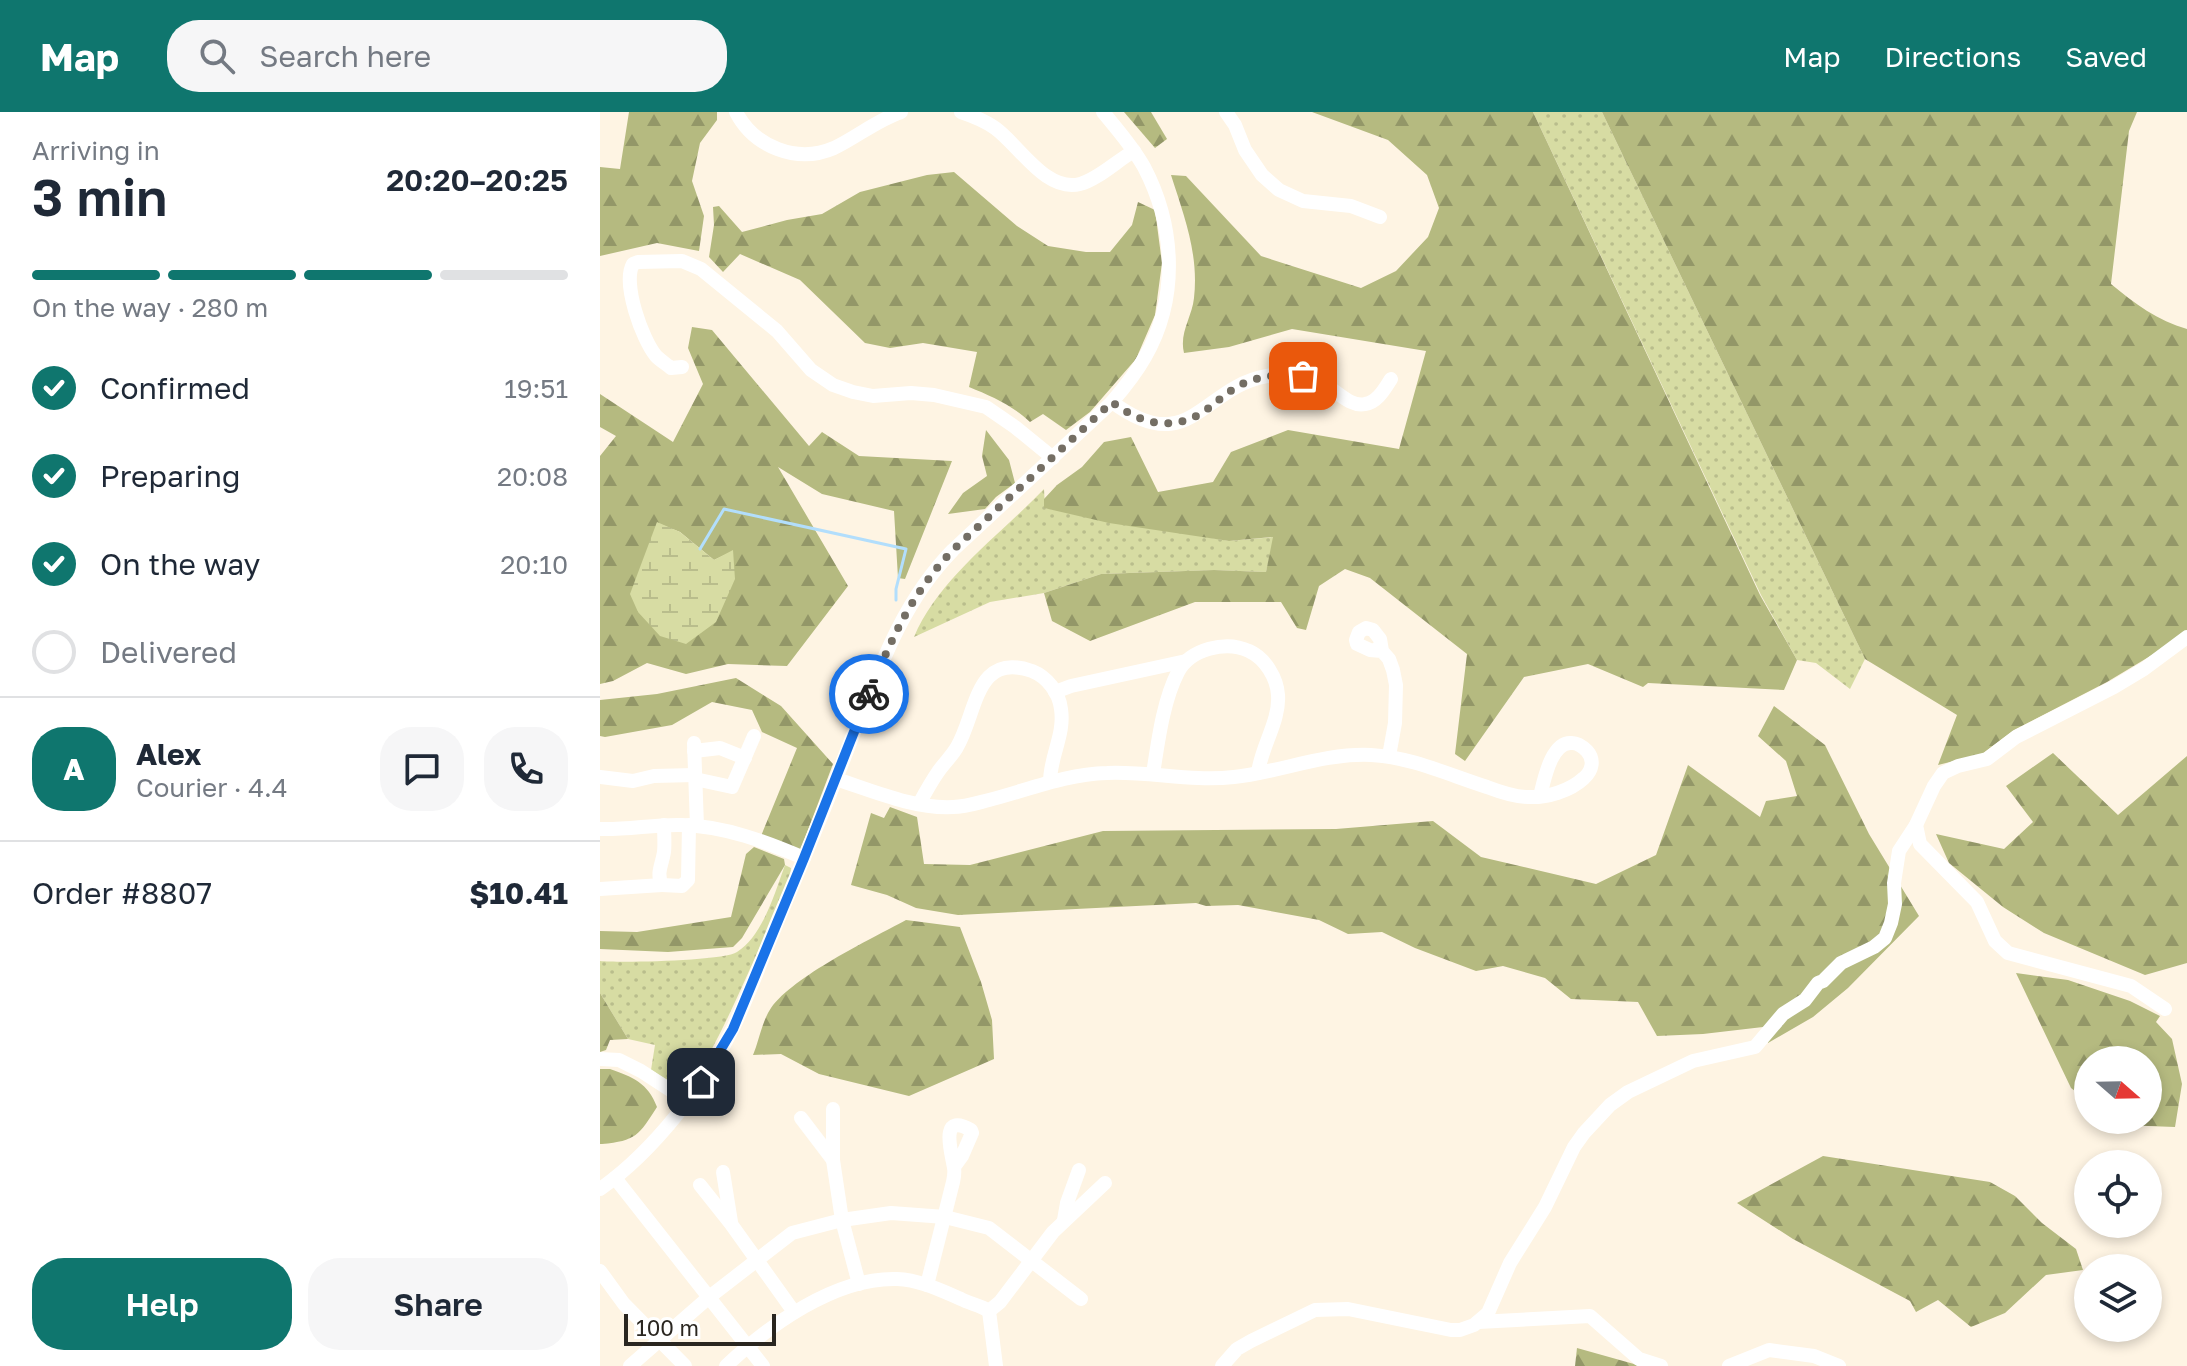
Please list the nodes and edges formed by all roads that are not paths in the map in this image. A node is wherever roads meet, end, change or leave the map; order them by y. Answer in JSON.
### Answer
{"nodes":[{"id":1,"x":736,"y":112,"type":"edge"},
{"id":2,"x":901,"y":112,"type":"edge"},
{"id":3,"x":961,"y":112,"type":"edge"},
{"id":4,"x":1103,"y":112,"type":"edge"},
{"id":5,"x":1226,"y":112,"type":"edge"},
{"id":6,"x":1134,"y":151,"type":"junction"},
{"id":7,"x":1380,"y":217,"type":"dead end"},
{"id":8,"x":682,"y":367,"type":"dead end"},
{"id":9,"x":1391,"y":379,"type":"dead end"},
{"id":10,"x":1112,"y":402,"type":"junction"},
{"id":11,"x":1053,"y":458,"type":"junction"},
{"id":12,"x":2185,"y":644,"type":"edge"},
{"id":13,"x":1382,"y":651,"type":"dead end"},
{"id":14,"x":1186,"y":661,"type":"junction"},
{"id":15,"x":1055,"y":692,"type":"junction"},
{"id":16,"x":754,"y":736,"type":"dead end"},
{"id":17,"x":1389,"y":756,"type":"junction"},
{"id":18,"x":745,"y":758,"type":"junction"},
{"id":19,"x":1258,"y":773,"type":"junction"},
{"id":20,"x":1153,"y":774,"type":"junction"},
{"id":21,"x":600,"y":777,"type":"edge"},
{"id":22,"x":695,"y":777,"type":"junction"},
{"id":23,"x":836,"y":779,"type":"junction"},
{"id":24,"x":1050,"y":782,"type":"junction"},
{"id":25,"x":1540,"y":796,"type":"dead end"},
{"id":26,"x":919,"y":804,"type":"junction"},
{"id":27,"x":664,"y":825,"type":"junction"},
{"id":28,"x":693,"y":825,"type":"junction"},
{"id":29,"x":1916,"y":825,"type":"junction"},
{"id":30,"x":600,"y":829,"type":"edge"},
{"id":31,"x":804,"y":858,"type":"junction"},
{"id":32,"x":662,"y":885,"type":"junction"},
{"id":33,"x":600,"y":889,"type":"edge"},
{"id":34,"x":2165,"y":1009,"type":"dead end"},
{"id":35,"x":600,"y":1059,"type":"edge"},
{"id":36,"x":687,"y":1101,"type":"junction"},
{"id":37,"x":833,"y":1109,"type":"dead end"},
{"id":38,"x":801,"y":1118,"type":"dead end"},
{"id":39,"x":833,"y":1160,"type":"junction"},
{"id":40,"x":954,"y":1167,"type":"dead end"},
{"id":41,"x":1079,"y":1170,"type":"dead end"},
{"id":42,"x":723,"y":1172,"type":"dead end"},
{"id":43,"x":615,"y":1178,"type":"junction"},
{"id":44,"x":1105,"y":1183,"type":"dead end"},
{"id":45,"x":700,"y":1185,"type":"dead end"},
{"id":46,"x":600,"y":1189,"type":"edge"},
{"id":47,"x":945,"y":1217,"type":"junction"},
{"id":48,"x":842,"y":1220,"type":"junction"},
{"id":49,"x":1064,"y":1220,"type":"junction"},
{"id":50,"x":731,"y":1224,"type":"junction"},
{"id":51,"x":756,"y":1260,"type":"junction"},
{"id":52,"x":1032,"y":1260,"type":"junction"},
{"id":53,"x":600,"y":1271,"type":"edge"},
{"id":54,"x":859,"y":1284,"type":"junction"},
{"id":55,"x":927,"y":1285,"type":"junction"},
{"id":56,"x":600,"y":1293,"type":"edge"},
{"id":57,"x":708,"y":1298,"type":"junction"},
{"id":58,"x":1081,"y":1299,"type":"dead end"},
{"id":59,"x":624,"y":1304,"type":"junction"},
{"id":60,"x":989,"y":1311,"type":"junction"},
{"id":61,"x":794,"y":1312,"type":"junction"},
{"id":62,"x":1478,"y":1322,"type":"junction"},
{"id":63,"x":658,"y":1340,"type":"junction"},
{"id":64,"x":746,"y":1347,"type":"junction"},
{"id":65,"x":630,"y":1366,"type":"edge"},
{"id":66,"x":685,"y":1366,"type":"edge"},
{"id":67,"x":726,"y":1366,"type":"edge"},
{"id":68,"x":763,"y":1366,"type":"edge"},
{"id":69,"x":996,"y":1366,"type":"edge"},
{"id":70,"x":1222,"y":1366,"type":"edge"},
{"id":71,"x":1661,"y":1366,"type":"edge"},
{"id":72,"x":1729,"y":1366,"type":"edge"},
{"id":73,"x":1839,"y":1366,"type":"edge"}],
"edges":[{"from":1,"to":2,"type":"street"},
{"from":3,"to":6,"type":"street"},
{"from":4,"to":6,"type":"street"},
{"from":5,"to":7,"type":"street"},
{"from":6,"to":10,"type":"street"},
{"from":8,"to":11,"type":"street"},
{"from":9,"to":10,"type":"street"},
{"from":10,"to":11,"type":"street"},
{"from":11,"to":23,"type":"street"},
{"from":12,"to":29,"type":"street"},
{"from":13,"to":17,"type":"street"},
{"from":14,"to":15,"type":"street"},
{"from":14,"to":19,"type":"street"},
{"from":14,"to":20,"type":"street"},
{"from":15,"to":24,"type":"street"},
{"from":15,"to":26,"type":"street"},
{"from":16,"to":18,"type":"street"},
{"from":17,"to":19,"type":"street"},
{"from":17,"to":25,"type":"street"},
{"from":18,"to":22,"type":"street"},
{"from":18,"to":22,"type":"street"},
{"from":19,"to":20,"type":"street"},
{"from":20,"to":24,"type":"street"},
{"from":21,"to":22,"type":"street"},
{"from":22,"to":28,"type":"street"},
{"from":23,"to":26,"type":"street"},
{"from":23,"to":31,"type":"street"},
{"from":24,"to":26,"type":"street"},
{"from":27,"to":28,"type":"street"},
{"from":27,"to":30,"type":"street"},
{"from":27,"to":32,"type":"street"},
{"from":28,"to":31,"type":"street"},
{"from":28,"to":32,"type":"street"},
{"from":29,"to":34,"type":"street"},
{"from":29,"to":62,"type":"street"},
{"from":31,"to":36,"type":"street"},
{"from":32,"to":33,"type":"street"},
{"from":35,"to":36,"type":"street"},
{"from":36,"to":43,"type":"street"},
{"from":37,"to":39,"type":"street"},
{"from":38,"to":39,"type":"street"},
{"from":39,"to":48,"type":"street"},
{"from":40,"to":47,"type":"street"},
{"from":41,"to":49,"type":"street"},
{"from":42,"to":50,"type":"street"},
{"from":43,"to":46,"type":"street"},
{"from":43,"to":57,"type":"street"},
{"from":44,"to":49,"type":"street"},
{"from":45,"to":50,"type":"street"},
{"from":47,"to":48,"type":"street"},
{"from":47,"to":52,"type":"street"},
{"from":47,"to":55,"type":"street"},
{"from":48,"to":51,"type":"street"},
{"from":48,"to":54,"type":"street"},
{"from":49,"to":52,"type":"street"},
{"from":50,"to":51,"type":"street"},
{"from":51,"to":57,"type":"street"},
{"from":51,"to":61,"type":"street"},
{"from":52,"to":58,"type":"street"},
{"from":52,"to":60,"type":"street"},
{"from":53,"to":59,"type":"street"},
{"from":54,"to":55,"type":"street"},
{"from":54,"to":61,"type":"street"},
{"from":55,"to":60,"type":"street"},
{"from":56,"to":59,"type":"street"},
{"from":57,"to":63,"type":"street"},
{"from":57,"to":64,"type":"street"},
{"from":59,"to":63,"type":"street"},
{"from":60,"to":69,"type":"street"},
{"from":61,"to":64,"type":"street"},
{"from":62,"to":70,"type":"street"},
{"from":62,"to":71,"type":"street"},
{"from":63,"to":65,"type":"street"},
{"from":63,"to":66,"type":"street"},
{"from":64,"to":67,"type":"street"},
{"from":64,"to":68,"type":"street"},
{"from":72,"to":73,"type":"street"}]}
